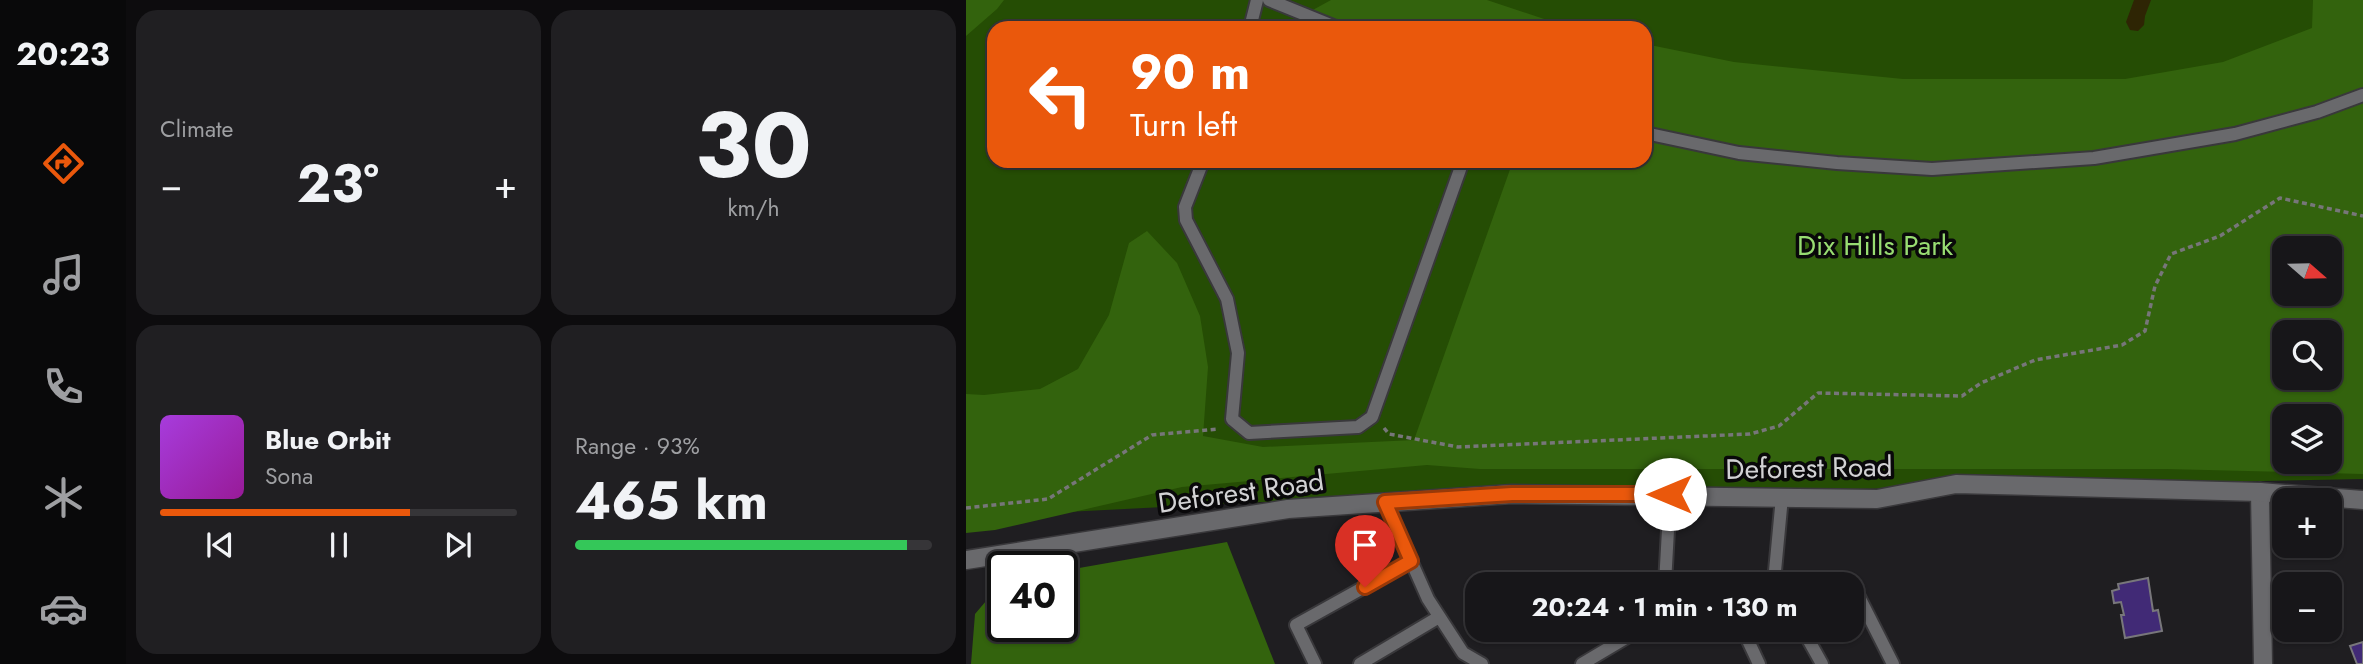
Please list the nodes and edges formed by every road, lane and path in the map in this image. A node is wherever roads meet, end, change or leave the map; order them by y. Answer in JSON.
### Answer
{"nodes":[{"id":1,"x":1258,"y":0,"type":"edge"},
{"id":2,"x":1269,"y":0,"type":"edge"},
{"id":3,"x":1252,"y":21,"type":"edge"},
{"id":4,"x":1321,"y":21,"type":"edge"},
{"id":5,"x":2363,"y":94,"type":"edge"},
{"id":6,"x":1652,"y":134,"type":"edge"},
{"id":7,"x":1200,"y":168,"type":"edge"},
{"id":8,"x":1461,"y":168,"type":"edge"},
{"id":9,"x":2363,"y":216,"type":"edge"},
{"id":10,"x":1239,"y":427,"type":"junction"},
{"id":11,"x":1390,"y":434,"type":"dead end"},
{"id":12,"x":2260,"y":492,"type":"junction"},
{"id":13,"x":1670,"y":494,"type":"junction"},
{"id":14,"x":1782,"y":497,"type":"junction"},
{"id":15,"x":2363,"y":500,"type":"edge"},
{"id":16,"x":1385,"y":502,"type":"junction"},
{"id":17,"x":966,"y":508,"type":"edge"},
{"id":18,"x":966,"y":561,"type":"edge"},
{"id":19,"x":1411,"y":561,"type":"junction"},
{"id":20,"x":1666,"y":572,"type":"edge"},
{"id":21,"x":1776,"y":572,"type":"edge"},
{"id":22,"x":1864,"y":607,"type":"edge"},
{"id":23,"x":1440,"y":617,"type":"junction"},
{"id":24,"x":1619,"y":642,"type":"edge"},
{"id":25,"x":1749,"y":642,"type":"edge"},
{"id":26,"x":1810,"y":642,"type":"edge"},
{"id":27,"x":1315,"y":664,"type":"edge"},
{"id":28,"x":1360,"y":664,"type":"edge"},
{"id":29,"x":1482,"y":664,"type":"edge"},
{"id":30,"x":1582,"y":664,"type":"edge"},
{"id":31,"x":1759,"y":664,"type":"edge"},
{"id":32,"x":1822,"y":664,"type":"edge"},
{"id":33,"x":1892,"y":664,"type":"edge"},
{"id":34,"x":2263,"y":664,"type":"edge"}],
"edges":[{"from":1,"to":3,"type":"lane"},
{"from":2,"to":4,"type":"lane"},
{"from":5,"to":6,"type":"lane"},
{"from":7,"to":10,"type":"lane"},
{"from":8,"to":10,"type":"lane"},
{"from":9,"to":11,"type":"path"},
{"from":10,"to":17,"type":"path"},
{"from":12,"to":14,"type":"street","name":"Deforest Road"},
{"from":12,"to":15,"type":"street","name":"Deforest Road"},
{"from":12,"to":34,"type":"street"},
{"from":13,"to":14,"type":"street","name":"Deforest Road"},
{"from":13,"to":16,"type":"street","name":"Deforest Road"},
{"from":13,"to":20,"type":"lane"},
{"from":14,"to":21,"type":"lane"},
{"from":16,"to":18,"type":"street","name":"Deforest Road"},
{"from":16,"to":19,"type":"lane"},
{"from":19,"to":23,"type":"lane"},
{"from":19,"to":27,"type":"lane"},
{"from":22,"to":33,"type":"lane"},
{"from":23,"to":28,"type":"lane"},
{"from":23,"to":29,"type":"lane"},
{"from":24,"to":30,"type":"lane"},
{"from":25,"to":31,"type":"lane"},
{"from":26,"to":32,"type":"lane"}]}
